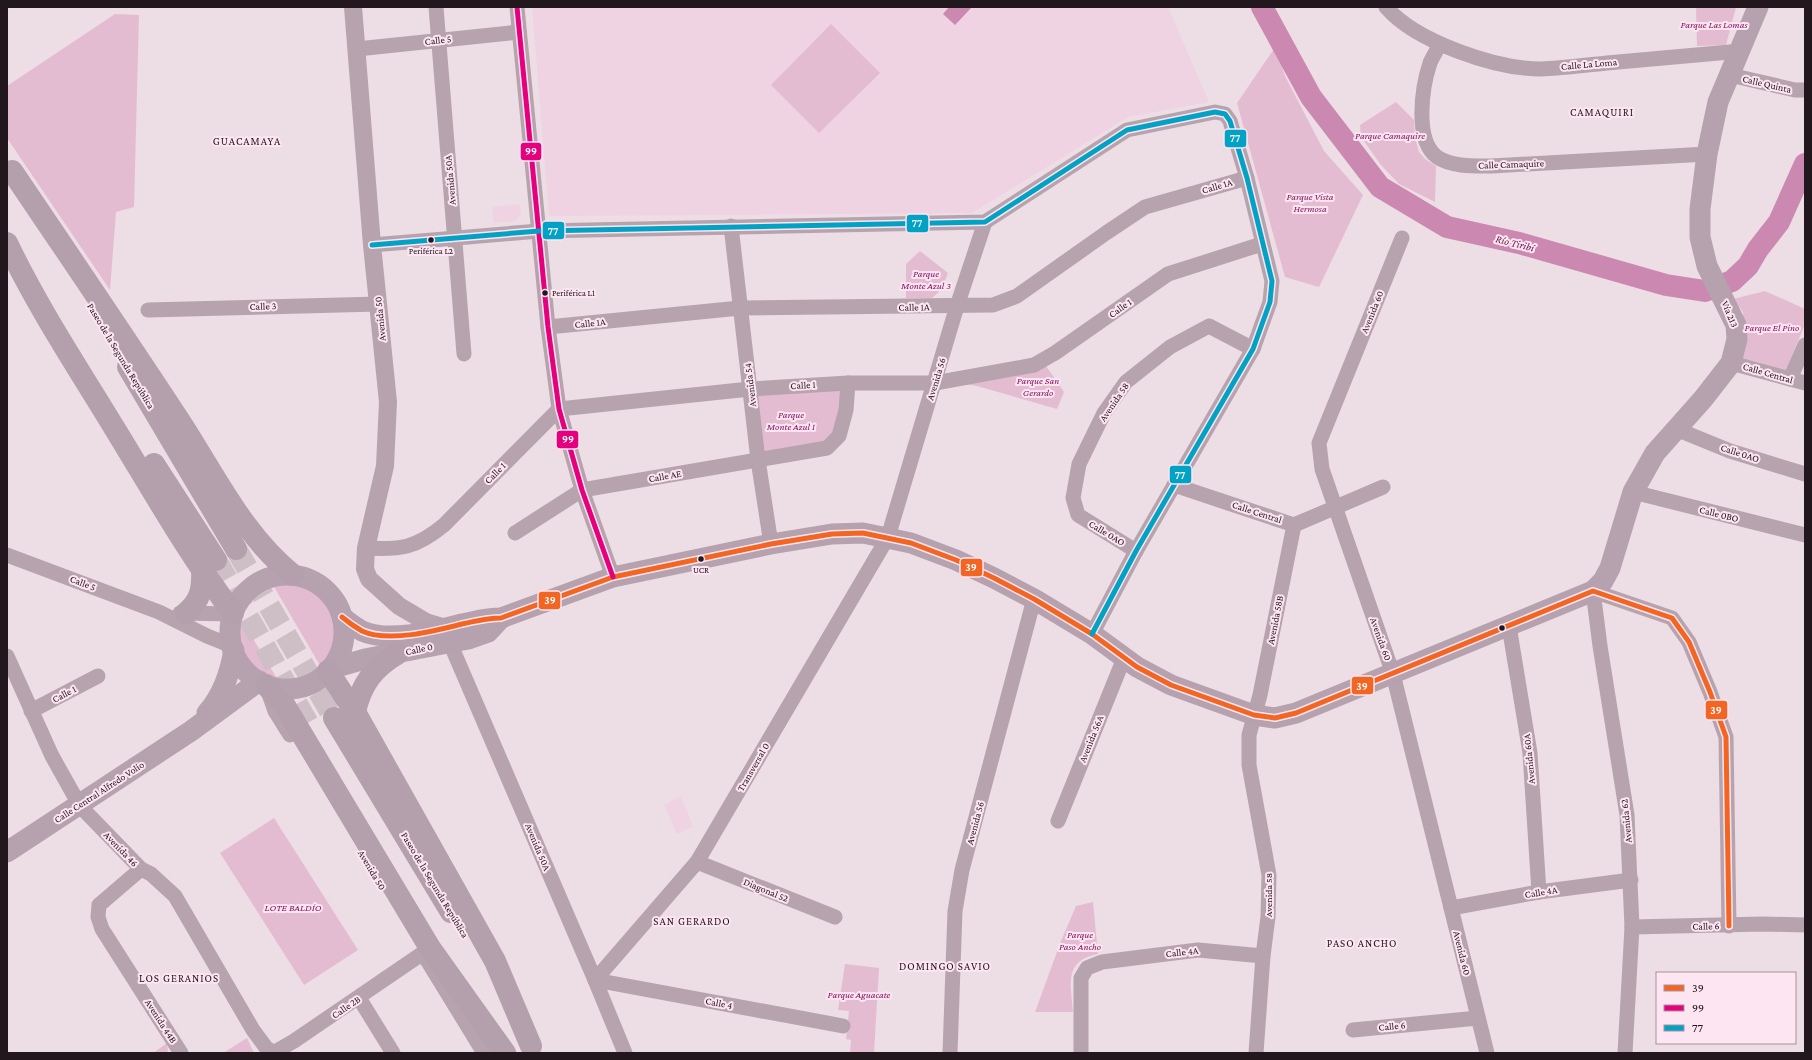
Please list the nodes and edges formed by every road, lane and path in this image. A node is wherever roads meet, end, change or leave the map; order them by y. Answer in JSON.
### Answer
{"nodes":[{"id":1,"x":353,"y":7,"type":"edge"},
{"id":2,"x":436,"y":7,"type":"edge"},
{"id":3,"x":517,"y":7,"type":"edge"},
{"id":4,"x":1386,"y":7,"type":"edge"},
{"id":5,"x":1758,"y":7,"type":"edge"},
{"id":6,"x":519,"y":32,"type":"junction"},
{"id":7,"x":439,"y":40,"type":"junction"},
{"id":8,"x":1440,"y":44,"type":"junction"},
{"id":9,"x":357,"y":49,"type":"junction"},
{"id":10,"x":1741,"y":50,"type":"junction"},
{"id":11,"x":1730,"y":75,"type":"junction"},
{"id":12,"x":1805,"y":90,"type":"edge"},
{"id":13,"x":1707,"y":154,"type":"junction"},
{"id":14,"x":9,"y":168,"type":"edge"},
{"id":15,"x":1247,"y":178,"type":"junction"},
{"id":16,"x":985,"y":222,"type":"junction"},
{"id":17,"x":731,"y":226,"type":"junction"},
{"id":18,"x":7,"y":227,"type":"edge"},
{"id":19,"x":539,"y":231,"type":"junction"},
{"id":20,"x":454,"y":237,"type":"junction"},
{"id":21,"x":1402,"y":238,"type":"dead end"},
{"id":22,"x":7,"y":243,"type":"edge"},
{"id":23,"x":1262,"y":244,"type":"junction"},
{"id":24,"x":372,"y":245,"type":"junction"},
{"id":25,"x":379,"y":304,"type":"junction"},
{"id":26,"x":957,"y":306,"type":"junction"},
{"id":27,"x":740,"y":308,"type":"junction"},
{"id":28,"x":148,"y":310,"type":"dead end"},
{"id":29,"x":548,"y":327,"type":"junction"},
{"id":30,"x":1805,"y":345,"type":"edge"},
{"id":31,"x":1253,"y":349,"type":"junction"},
{"id":32,"x":464,"y":354,"type":"dead end"},
{"id":33,"x":1731,"y":362,"type":"junction"},
{"id":34,"x":1790,"y":379,"type":"junction"},
{"id":35,"x":848,"y":383,"type":"junction"},
{"id":36,"x":935,"y":383,"type":"junction"},
{"id":37,"x":1805,"y":383,"type":"edge"},
{"id":38,"x":750,"y":388,"type":"junction"},
{"id":39,"x":559,"y":409,"type":"junction"},
{"id":40,"x":1676,"y":429,"type":"junction"},
{"id":41,"x":758,"y":460,"type":"junction"},
{"id":42,"x":1805,"y":474,"type":"edge"},
{"id":43,"x":1174,"y":485,"type":"junction"},
{"id":44,"x":1382,"y":487,"type":"dead end"},
{"id":45,"x":582,"y":490,"type":"junction"},
{"id":46,"x":1633,"y":492,"type":"junction"},
{"id":47,"x":1334,"y":506,"type":"junction"},
{"id":48,"x":1078,"y":515,"type":"joint"},
{"id":49,"x":1294,"y":524,"type":"junction"},
{"id":50,"x":514,"y":533,"type":"dead end"},
{"id":51,"x":1805,"y":535,"type":"edge"},
{"id":52,"x":888,"y":537,"type":"junction"},
{"id":53,"x":771,"y":544,"type":"junction"},
{"id":54,"x":366,"y":548,"type":"junction"},
{"id":55,"x":236,"y":549,"type":"tunnel mouth"},
{"id":56,"x":1136,"y":551,"type":"junction"},
{"id":57,"x":7,"y":554,"type":"edge"},
{"id":58,"x":209,"y":564,"type":"junction"},
{"id":59,"x":293,"y":575,"type":"junction"},
{"id":60,"x":613,"y":577,"type":"junction"},
{"id":61,"x":1593,"y":591,"type":"junction"},
{"id":62,"x":1034,"y":599,"type":"junction"},
{"id":63,"x":407,"y":611,"type":"junction"},
{"id":64,"x":159,"y":612,"type":"junction"},
{"id":65,"x":186,"y":613,"type":"junction"},
{"id":66,"x":233,"y":614,"type":"junction"},
{"id":67,"x":342,"y":617,"type":"junction"},
{"id":68,"x":1509,"y":626,"type":"junction"},
{"id":69,"x":408,"y":634,"type":"junction"},
{"id":70,"x":1092,"y":634,"type":"junction"},
{"id":71,"x":448,"y":635,"type":"junction"},
{"id":72,"x":233,"y":648,"type":"junction"},
{"id":73,"x":397,"y":654,"type":"junction"},
{"id":74,"x":7,"y":656,"type":"edge"},
{"id":75,"x":1124,"y":658,"type":"junction"},
{"id":76,"x":329,"y":670,"type":"junction"},
{"id":77,"x":1393,"y":674,"type":"junction"},
{"id":78,"x":98,"y":676,"type":"dead end"},
{"id":79,"x":263,"y":683,"type":"junction"},
{"id":80,"x":31,"y":711,"type":"junction"},
{"id":81,"x":355,"y":712,"type":"junction"},
{"id":82,"x":1254,"y":715,"type":"junction"},
{"id":83,"x":334,"y":718,"type":"tunnel mouth"},
{"id":84,"x":311,"y":729,"type":"tunnel mouth"},
{"id":85,"x":191,"y":731,"type":"junction"},
{"id":86,"x":80,"y":806,"type":"junction"},
{"id":87,"x":1058,"y":821,"type":"dead end"},
{"id":88,"x":7,"y":852,"type":"edge"},
{"id":89,"x":697,"y":862,"type":"junction"},
{"id":90,"x":141,"y":870,"type":"junction"},
{"id":91,"x":1631,"y":880,"type":"junction"},
{"id":92,"x":1539,"y":892,"type":"junction"},
{"id":93,"x":1451,"y":908,"type":"junction"},
{"id":94,"x":835,"y":917,"type":"dead end"},
{"id":95,"x":1805,"y":925,"type":"edge"},
{"id":96,"x":1729,"y":926,"type":"junction"},
{"id":97,"x":1632,"y":927,"type":"junction"},
{"id":98,"x":422,"y":953,"type":"junction"},
{"id":99,"x":1263,"y":956,"type":"junction"},
{"id":100,"x":595,"y":980,"type":"junction"},
{"id":101,"x":359,"y":998,"type":"junction"},
{"id":102,"x":1478,"y":1018,"type":"junction"},
{"id":103,"x":843,"y":1026,"type":"dead end"},
{"id":104,"x":1353,"y":1030,"type":"dead end"},
{"id":105,"x":267,"y":1049,"type":"joint"},
{"id":106,"x":533,"y":1050,"type":"edge"},
{"id":107,"x":181,"y":1053,"type":"edge"},
{"id":108,"x":393,"y":1053,"type":"edge"},
{"id":109,"x":484,"y":1053,"type":"edge"},
{"id":110,"x":505,"y":1053,"type":"edge"},
{"id":111,"x":624,"y":1053,"type":"edge"},
{"id":112,"x":950,"y":1053,"type":"edge"},
{"id":113,"x":1081,"y":1053,"type":"edge"},
{"id":114,"x":1256,"y":1053,"type":"edge"},
{"id":115,"x":1487,"y":1053,"type":"edge"},
{"id":116,"x":1625,"y":1053,"type":"edge"}],
"edges":[{"from":1,"to":9,"type":"street","name":"Avenida 50"},
{"from":2,"to":7,"type":"street","name":"Avenida 50A"},
{"from":3,"to":6,"type":"street"},
{"from":4,"to":8,"type":"street","name":"Calle La Loma"},
{"from":5,"to":10,"type":"main road","name":"Vía 213"},
{"from":6,"to":7,"type":"street","name":"Calle 5"},
{"from":6,"to":19,"type":"street"},
{"from":7,"to":9,"type":"street","name":"Calle 5"},
{"from":7,"to":20,"type":"street","name":"Avenida 50A"},
{"from":8,"to":10,"type":"street","name":"Calle La Loma"},
{"from":8,"to":13,"type":"street","name":"Calle Camaquire"},
{"from":9,"to":24,"type":"street","name":"Avenida 50"},
{"from":10,"to":11,"type":"main road","name":"Vía 213"},
{"from":11,"to":12,"type":"street","name":"Calle Quinta"},
{"from":11,"to":13,"type":"main road","name":"Vía 213"},
{"from":13,"to":33,"type":"main road","name":"Vía 213"},
{"from":14,"to":55,"type":"highway","name":"Paseo de la Segunda República"},
{"from":14,"to":59,"type":"highway"},
{"from":15,"to":16,"type":"street"},
{"from":15,"to":23,"type":"street"},
{"from":15,"to":26,"type":"street","name":"Calle 1A"},
{"from":16,"to":17,"type":"street"},
{"from":16,"to":26,"type":"street","name":"Avenida 56"},
{"from":17,"to":19,"type":"street"},
{"from":17,"to":27,"type":"street","name":"Avenida 54"},
{"from":18,"to":58,"type":"highway"},
{"from":19,"to":20,"type":"street"},
{"from":19,"to":29,"type":"street"},
{"from":20,"to":24,"type":"street"},
{"from":20,"to":32,"type":"street","name":"Avenida 50A"},
{"from":21,"to":47,"type":"street","name":"Avenida 60"},
{"from":22,"to":58,"type":"highway"},
{"from":23,"to":31,"type":"street"},
{"from":23,"to":36,"type":"street","name":"Calle 1"},
{"from":24,"to":25,"type":"street","name":"Avenida 50"},
{"from":25,"to":28,"type":"street","name":"Calle 3"},
{"from":25,"to":54,"type":"street","name":"Avenida 50"},
{"from":26,"to":27,"type":"street","name":"Calle 1A"},
{"from":26,"to":36,"type":"street","name":"Avenida 56"},
{"from":27,"to":29,"type":"street","name":"Calle 1A"},
{"from":27,"to":38,"type":"street","name":"Avenida 54"},
{"from":29,"to":39,"type":"street"},
{"from":30,"to":34,"type":"street"},
{"from":31,"to":43,"type":"street"},
{"from":31,"to":48,"type":"street","name":"Avenida 58"},
{"from":33,"to":34,"type":"street","name":"Calle Central"},
{"from":33,"to":40,"type":"main road","name":"Vía 213"},
{"from":34,"to":37,"type":"street","name":"Calle Central"},
{"from":35,"to":36,"type":"street","name":"Calle 1"},
{"from":35,"to":38,"type":"street","name":"Calle 1"},
{"from":35,"to":41,"type":"street","name":"Calle AE"},
{"from":36,"to":52,"type":"street","name":"Avenida 56"},
{"from":38,"to":39,"type":"street","name":"Calle 1"},
{"from":38,"to":41,"type":"street","name":"Avenida 54"},
{"from":39,"to":45,"type":"street"},
{"from":39,"to":54,"type":"street","name":"Calle 1"},
{"from":40,"to":42,"type":"street","name":"Calle 0AO"},
{"from":40,"to":46,"type":"main road","name":"Vía 213"},
{"from":41,"to":45,"type":"street","name":"Calle AE"},
{"from":41,"to":53,"type":"street","name":"Avenida 54"},
{"from":43,"to":49,"type":"street","name":"Calle Central"},
{"from":43,"to":56,"type":"street"},
{"from":44,"to":47,"type":"street","name":"Calle Central"},
{"from":45,"to":50,"type":"street","name":"Calle AE"},
{"from":45,"to":60,"type":"street"},
{"from":46,"to":51,"type":"street","name":"Calle 0BO"},
{"from":46,"to":61,"type":"main road","name":"Vía 213"},
{"from":47,"to":49,"type":"street","name":"Calle Central"},
{"from":47,"to":77,"type":"street","name":"Avenida 60"},
{"from":48,"to":56,"type":"street","name":"Calle 0AO"},
{"from":49,"to":82,"type":"street","name":"Avenida 58B"},
{"from":52,"to":53,"type":"main road","name":"Calle 0"},
{"from":52,"to":62,"type":"main road","name":"Calle 0"},
{"from":52,"to":89,"type":"street","name":"Transversal 0"},
{"from":53,"to":60,"type":"main road","name":"Calle 0"},
{"from":54,"to":63,"type":"street","name":"Avenida 50"},
{"from":56,"to":70,"type":"street"},
{"from":57,"to":64,"type":"street","name":"Calle 5"},
{"from":58,"to":65,"type":"highway"},
{"from":58,"to":66,"type":"highway"},
{"from":59,"to":66,"type":"main road"},
{"from":59,"to":67,"type":"main road"},
{"from":60,"to":71,"type":"main road","name":"Calle 0"},
{"from":61,"to":68,"type":"main road","name":"Calle 0"},
{"from":61,"to":91,"type":"street","name":"Avenida 62"},
{"from":61,"to":96,"type":"street"},
{"from":62,"to":70,"type":"main road","name":"Calle 0"},
{"from":62,"to":112,"type":"street","name":"Avenida 56"},
{"from":63,"to":69,"type":"street"},
{"from":63,"to":71,"type":"street","name":"Avenida 50"},
{"from":64,"to":65,"type":"street","name":"Calle 5"},
{"from":64,"to":72,"type":"street","name":"Calle 5"},
{"from":65,"to":66,"type":"street","name":"Calle 5"},
{"from":66,"to":72,"type":"main road"},
{"from":67,"to":69,"type":"main road","name":"Calle 0"},
{"from":67,"to":76,"type":"main road"},
{"from":68,"to":77,"type":"main road","name":"Calle 0"},
{"from":68,"to":92,"type":"street","name":"Avenida 60A"},
{"from":69,"to":71,"type":"main road","name":"Calle 0"},
{"from":70,"to":75,"type":"main road","name":"Calle 0"},
{"from":71,"to":73,"type":"main road","name":"Calle 0"},
{"from":71,"to":100,"type":"street","name":"Avenida 50A"},
{"from":72,"to":79,"type":"main road"},
{"from":72,"to":85,"type":"main road","name":"Calle Central Alfredo Volio"},
{"from":73,"to":76,"type":"main road","name":"Calle 0"},
{"from":73,"to":81,"type":"highway"},
{"from":74,"to":80,"type":"street","name":"Avenida 46"},
{"from":75,"to":82,"type":"main road","name":"Calle 0"},
{"from":75,"to":87,"type":"street","name":"Avenida 56A"},
{"from":76,"to":79,"type":"main road"},
{"from":76,"to":81,"type":"highway"},
{"from":77,"to":82,"type":"main road","name":"Calle 0"},
{"from":77,"to":93,"type":"street","name":"Avenida 60"},
{"from":78,"to":80,"type":"street","name":"Calle 1"},
{"from":79,"to":85,"type":"main road","name":"Calle Central Alfredo Volio"},
{"from":79,"to":98,"type":"street","name":"Avenida 50"},
{"from":79,"to":110,"type":"highway"},
{"from":80,"to":86,"type":"street","name":"Avenida 46"},
{"from":81,"to":106,"type":"highway"},
{"from":82,"to":99,"type":"street","name":"Avenida 58"},
{"from":83,"to":106,"type":"highway","name":"Paseo de la Segunda República"},
{"from":84,"to":110,"type":"highway"},
{"from":85,"to":86,"type":"main road","name":"Calle Central Alfredo Volio"},
{"from":86,"to":88,"type":"main road","name":"Calle Central Alfredo Volio"},
{"from":86,"to":90,"type":"street","name":"Avenida 46"},
{"from":89,"to":94,"type":"street","name":"Diagonal 52"},
{"from":89,"to":100,"type":"street","name":"Transversal 0"},
{"from":90,"to":105,"type":"street","name":"Avenida 46"},
{"from":90,"to":107,"type":"street","name":"Avenida 44B"},
{"from":91,"to":92,"type":"street","name":"Calle 4A"},
{"from":91,"to":97,"type":"street","name":"Avenida 62"},
{"from":92,"to":93,"type":"street","name":"Calle 4A"},
{"from":93,"to":102,"type":"street","name":"Avenida 60"},
{"from":95,"to":96,"type":"street","name":"Calle 6"},
{"from":96,"to":97,"type":"street","name":"Calle 6"},
{"from":97,"to":116,"type":"street","name":"Avenida 62"},
{"from":98,"to":101,"type":"street","name":"Calle 2B"},
{"from":98,"to":109,"type":"street","name":"Avenida 50"},
{"from":99,"to":113,"type":"street","name":"Calle 4A"},
{"from":99,"to":114,"type":"street","name":"Avenida 58"},
{"from":100,"to":103,"type":"street","name":"Calle 4"},
{"from":100,"to":111,"type":"street","name":"Avenida 50A"},
{"from":101,"to":105,"type":"street","name":"Calle 2B"},
{"from":101,"to":108,"type":"street"},
{"from":102,"to":104,"type":"street","name":"Calle 6"},
{"from":102,"to":115,"type":"street","name":"Avenida 60"}]}
